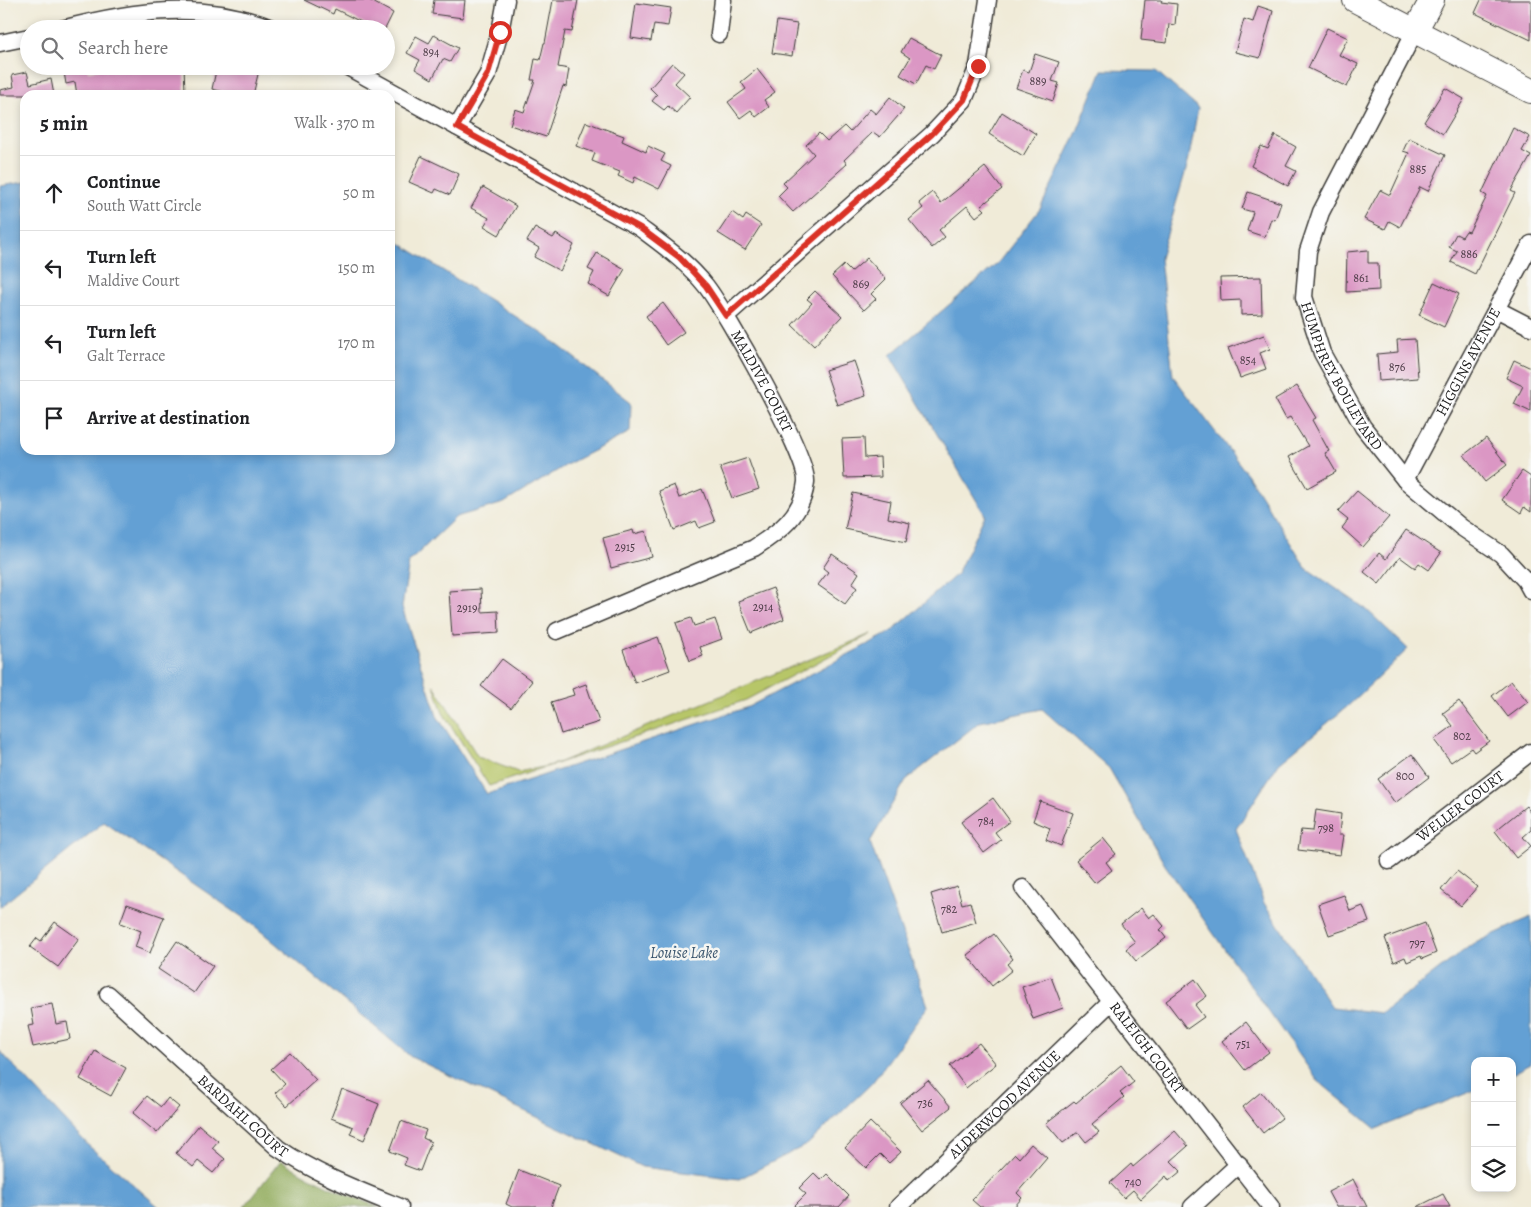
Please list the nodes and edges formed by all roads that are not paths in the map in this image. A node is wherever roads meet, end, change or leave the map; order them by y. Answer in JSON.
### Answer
{"nodes":[{"id":1,"x":506,"y":0,"type":"edge"},
{"id":2,"x":723,"y":0,"type":"edge"},
{"id":3,"x":988,"y":0,"type":"edge"},
{"id":4,"x":1355,"y":0,"type":"edge"},
{"id":5,"x":1432,"y":0,"type":"edge"},
{"id":6,"x":95,"y":20,"type":"edge"},
{"id":7,"x":256,"y":20,"type":"edge"},
{"id":8,"x":1416,"y":31,"type":"junction"},
{"id":9,"x":719,"y":34,"type":"dead end"},
{"id":10,"x":20,"y":39,"type":"edge"},
{"id":11,"x":0,"y":44,"type":"edge"},
{"id":12,"x":362,"y":75,"type":"edge"},
{"id":13,"x":390,"y":90,"type":"edge"},
{"id":14,"x":1531,"y":91,"type":"edge"},
{"id":15,"x":395,"y":93,"type":"edge"},
{"id":16,"x":457,"y":127,"type":"junction"},
{"id":17,"x":1531,"y":244,"type":"edge"},
{"id":18,"x":1498,"y":310,"type":"junction"},
{"id":19,"x":726,"y":316,"type":"junction"},
{"id":20,"x":1531,"y":327,"type":"edge"},
{"id":21,"x":1405,"y":480,"type":"junction"},
{"id":22,"x":1531,"y":591,"type":"edge"},
{"id":23,"x":557,"y":631,"type":"dead end"},
{"id":24,"x":1531,"y":752,"type":"edge"},
{"id":25,"x":1389,"y":861,"type":"dead end"},
{"id":26,"x":1023,"y":888,"type":"dead end"},
{"id":27,"x":108,"y":994,"type":"dead end"},
{"id":28,"x":1111,"y":1002,"type":"junction"},
{"id":29,"x":1239,"y":1164,"type":"junction"},
{"id":30,"x":400,"y":1207,"type":"edge"},
{"id":31,"x":898,"y":1207,"type":"edge"},
{"id":32,"x":1192,"y":1207,"type":"edge"},
{"id":33,"x":1271,"y":1207,"type":"edge"}],
"edges":[{"from":1,"to":16,"type":"street"},
{"from":2,"to":9,"type":"street"},
{"from":3,"to":19,"type":"street"},
{"from":4,"to":8,"type":"street"},
{"from":5,"to":8,"type":"street","name":"HUMPHREY BOULEVARD"},
{"from":6,"to":7,"type":"street"},
{"from":8,"to":14,"type":"street"},
{"from":8,"to":21,"type":"street","name":"HUMPHREY BOULEVARD"},
{"from":10,"to":11,"type":"street"},
{"from":12,"to":13,"type":"street","name":"MALDIVE COURT"},
{"from":15,"to":16,"type":"street","name":"MALDIVE COURT"},
{"from":16,"to":19,"type":"street","name":"MALDIVE COURT"},
{"from":17,"to":18,"type":"street","name":"HIGGINS AVENUE"},
{"from":18,"to":20,"type":"street"},
{"from":18,"to":21,"type":"street","name":"HIGGINS AVENUE"},
{"from":19,"to":23,"type":"street","name":"MALDIVE COURT"},
{"from":21,"to":22,"type":"street","name":"HUMPHREY BOULEVARD"},
{"from":24,"to":25,"type":"street","name":"WELLER COURT"},
{"from":26,"to":28,"type":"street","name":"RALEIGH COURT"},
{"from":27,"to":30,"type":"street","name":"BARDAHL COURT"},
{"from":28,"to":29,"type":"street","name":"RALEIGH COURT"},
{"from":28,"to":31,"type":"street","name":"ALDERWOOD AVENUE"},
{"from":29,"to":32,"type":"street"},
{"from":29,"to":33,"type":"street","name":"RALEIGH COURT"}]}
